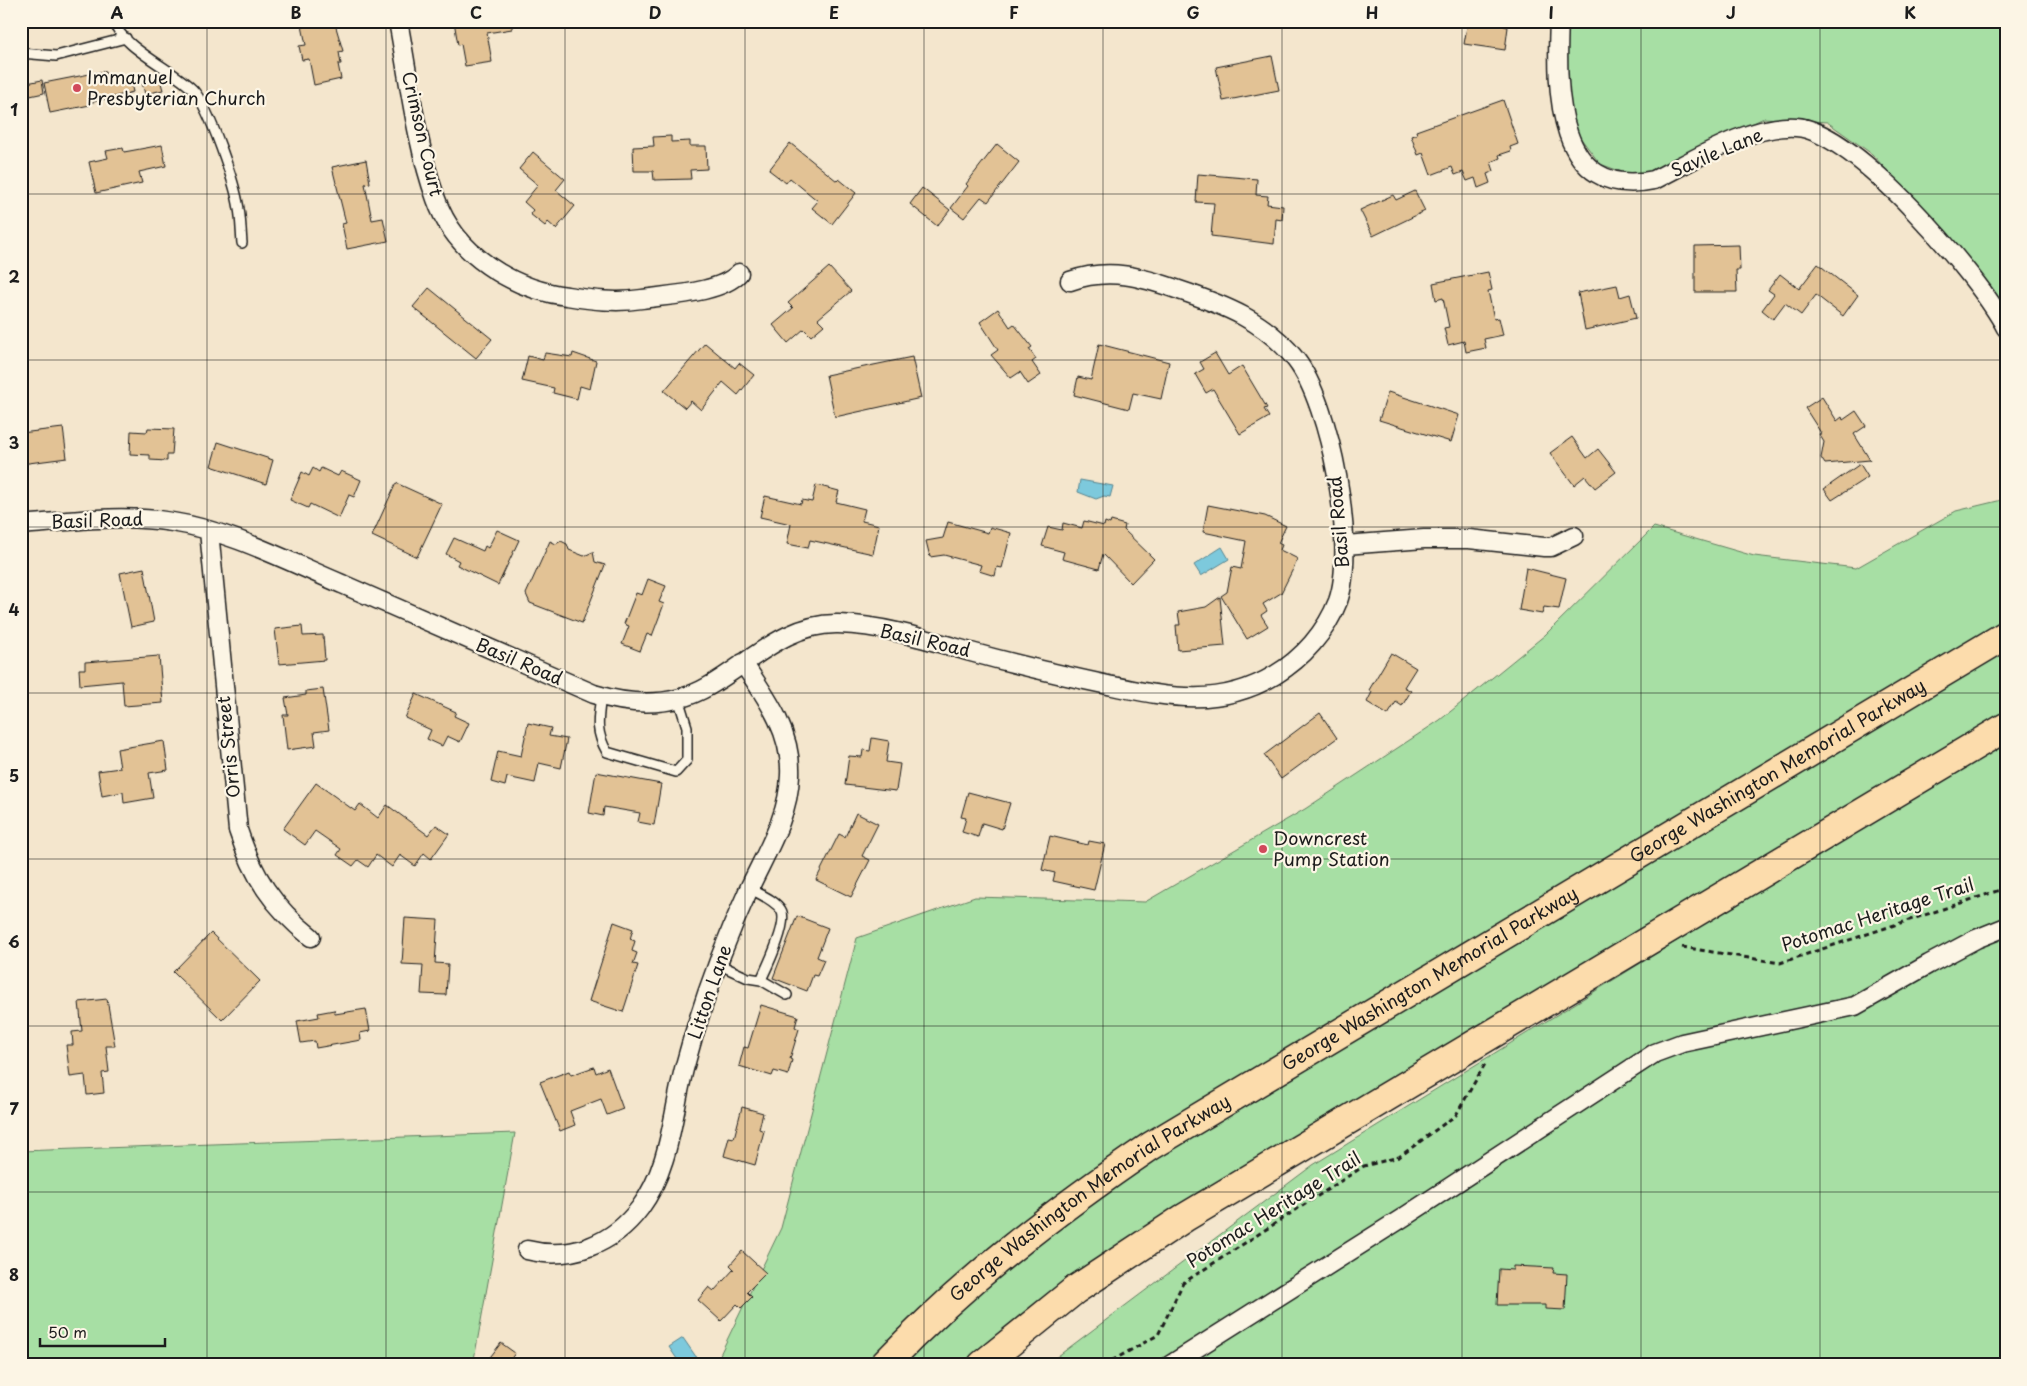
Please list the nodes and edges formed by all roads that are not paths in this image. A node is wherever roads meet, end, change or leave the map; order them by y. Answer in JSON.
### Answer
{"nodes":[{"id":1,"x":114,"y":21,"type":"edge"},
{"id":2,"x":398,"y":21,"type":"edge"},
{"id":3,"x":1559,"y":21,"type":"edge"},
{"id":4,"x":126,"y":38,"type":"junction"},
{"id":5,"x":21,"y":53,"type":"edge"},
{"id":6,"x":242,"y":243,"type":"dead end"},
{"id":7,"x":739,"y":273,"type":"dead end"},
{"id":8,"x":1070,"y":281,"type":"dead end"},
{"id":9,"x":2006,"y":328,"type":"edge"},
{"id":10,"x":21,"y":525,"type":"edge"},
{"id":11,"x":209,"y":531,"type":"junction"},
{"id":12,"x":1574,"y":536,"type":"dead end"},
{"id":13,"x":1345,"y":545,"type":"junction"},
{"id":14,"x":2006,"y":635,"type":"edge"},
{"id":15,"x":743,"y":663,"type":"junction"},
{"id":16,"x":601,"y":696,"type":"junction"},
{"id":17,"x":678,"y":698,"type":"junction"},
{"id":18,"x":2006,"y":727,"type":"edge"},
{"id":19,"x":749,"y":888,"type":"junction"},
{"id":20,"x":2006,"y":927,"type":"edge"},
{"id":21,"x":311,"y":937,"type":"dead end"},
{"id":22,"x":718,"y":964,"type":"junction"},
{"id":23,"x":761,"y":980,"type":"junction"},
{"id":24,"x":787,"y":995,"type":"dead end"},
{"id":25,"x":528,"y":1250,"type":"dead end"},
{"id":26,"x":884,"y":1365,"type":"edge"},
{"id":27,"x":982,"y":1365,"type":"edge"},
{"id":28,"x":1170,"y":1365,"type":"edge"}],
"edges":[{"from":1,"to":4,"type":"lane"},
{"from":2,"to":7,"type":"street","name":"Crimson Court"},
{"from":3,"to":9,"type":"street","name":"Savile Lane"},
{"from":4,"to":5,"type":"lane"},
{"from":4,"to":6,"type":"lane"},
{"from":8,"to":13,"type":"street","name":"Basil Road"},
{"from":10,"to":11,"type":"street","name":"Basil Road"},
{"from":11,"to":16,"type":"street","name":"Basil Road"},
{"from":11,"to":21,"type":"street","name":"Orris Street"},
{"from":12,"to":13,"type":"street"},
{"from":13,"to":15,"type":"street","name":"Basil Road"},
{"from":14,"to":26,"type":"highway","name":"George Washington Memorial Parkway"},
{"from":15,"to":17,"type":"street","name":"Basil Road"},
{"from":15,"to":19,"type":"street","name":"Litton Lane"},
{"from":16,"to":17,"type":"street","name":"Basil Road"},
{"from":16,"to":17,"type":"lane"},
{"from":18,"to":27,"type":"highway"},
{"from":19,"to":22,"type":"street","name":"Litton Lane"},
{"from":19,"to":23,"type":"lane"},
{"from":20,"to":28,"type":"street"},
{"from":22,"to":23,"type":"lane"},
{"from":22,"to":25,"type":"street","name":"Litton Lane"},
{"from":23,"to":24,"type":"lane"}]}
